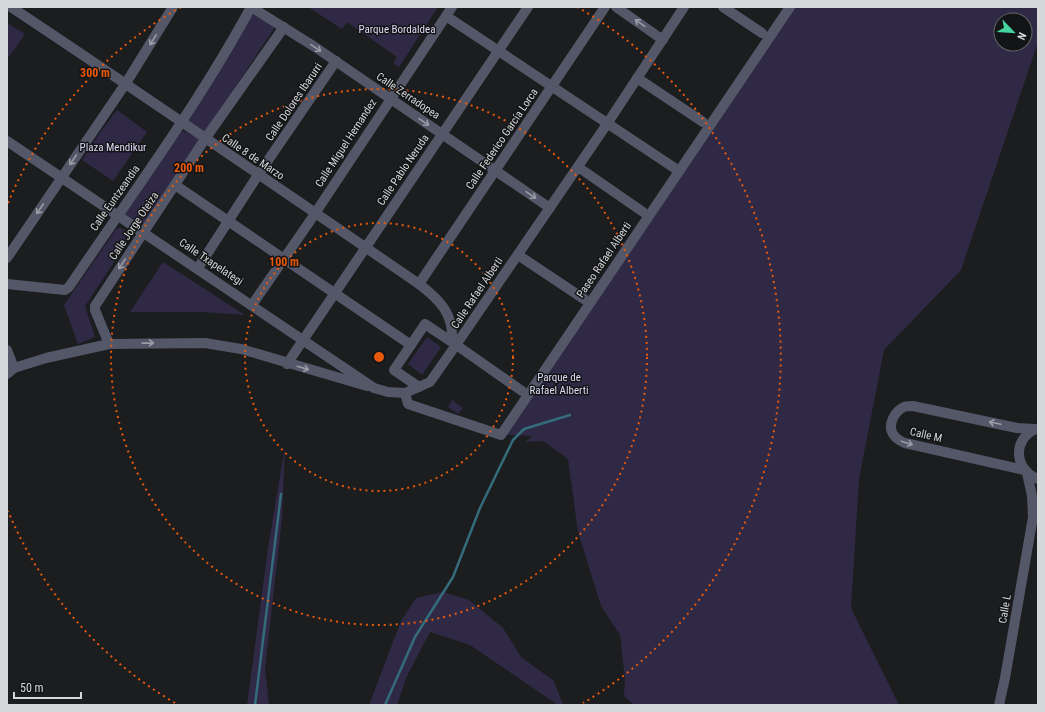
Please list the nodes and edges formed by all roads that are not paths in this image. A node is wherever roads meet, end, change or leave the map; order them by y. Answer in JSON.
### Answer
{"nodes":[{"id":1,"x":11,"y":7,"type":"edge"},
{"id":2,"x":173,"y":7,"type":"edge"},
{"id":3,"x":251,"y":7,"type":"edge"},
{"id":4,"x":528,"y":7,"type":"edge"},
{"id":5,"x":605,"y":7,"type":"edge"},
{"id":6,"x":616,"y":7,"type":"edge"},
{"id":7,"x":684,"y":7,"type":"edge"},
{"id":8,"x":723,"y":7,"type":"edge"},
{"id":9,"x":790,"y":7,"type":"edge"},
{"id":10,"x":449,"y":11,"type":"edge"},
{"id":11,"x":284,"y":27,"type":"junction"},
{"id":12,"x":762,"y":33,"type":"dead end"},
{"id":13,"x":663,"y":40,"type":"junction"},
{"id":14,"x":498,"y":50,"type":"junction"},
{"id":15,"x":336,"y":62,"type":"junction"},
{"id":16,"x":637,"y":78,"type":"junction"},
{"id":17,"x":126,"y":84,"type":"junction"},
{"id":18,"x":552,"y":87,"type":"junction"},
{"id":19,"x":390,"y":99,"type":"junction"},
{"id":20,"x":181,"y":122,"type":"junction"},
{"id":21,"x":703,"y":122,"type":"dead end"},
{"id":22,"x":608,"y":124,"type":"junction"},
{"id":23,"x":442,"y":134,"type":"junction"},
{"id":24,"x":205,"y":139,"type":"junction"},
{"id":25,"x":7,"y":141,"type":"edge"},
{"id":26,"x":578,"y":167,"type":"junction"},
{"id":27,"x":495,"y":171,"type":"junction"},
{"id":28,"x":679,"y":171,"type":"junction"},
{"id":29,"x":258,"y":175,"type":"junction"},
{"id":30,"x":62,"y":177,"type":"junction"},
{"id":31,"x":175,"y":185,"type":"junction"},
{"id":32,"x":550,"y":208,"type":"junction"},
{"id":33,"x":643,"y":212,"type":"dead end"},
{"id":34,"x":315,"y":213,"type":"junction"},
{"id":35,"x":118,"y":215,"type":"junction"},
{"id":36,"x":228,"y":222,"type":"junction"},
{"id":37,"x":144,"y":232,"type":"junction"},
{"id":38,"x":365,"y":247,"type":"junction"},
{"id":39,"x":518,"y":255,"type":"junction"},
{"id":40,"x":7,"y":258,"type":"edge"},
{"id":41,"x":284,"y":259,"type":"junction"},
{"id":42,"x":198,"y":268,"type":"junction"},
{"id":43,"x":7,"y":284,"type":"edge"},
{"id":44,"x":419,"y":284,"type":"junction"},
{"id":45,"x":334,"y":293,"type":"junction"},
{"id":46,"x":584,"y":299,"type":"dead end"},
{"id":47,"x":252,"y":305,"type":"junction"},
{"id":48,"x":303,"y":339,"type":"junction"},
{"id":49,"x":109,"y":344,"type":"junction"},
{"id":50,"x":454,"y":344,"type":"junction"},
{"id":51,"x":411,"y":345,"type":"junction"},
{"id":52,"x":7,"y":350,"type":"edge"},
{"id":53,"x":287,"y":364,"type":"junction"},
{"id":54,"x":11,"y":371,"type":"edge"},
{"id":55,"x":419,"y":387,"type":"junction"},
{"id":56,"x":374,"y":388,"type":"junction"},
{"id":57,"x":522,"y":391,"type":"dead end"},
{"id":58,"x":405,"y":393,"type":"junction"},
{"id":59,"x":1036,"y":429,"type":"edge"},
{"id":60,"x":1026,"y":471,"type":"junction"},
{"id":61,"x":1038,"y":479,"type":"edge"},
{"id":62,"x":1038,"y":505,"type":"edge"},
{"id":63,"x":1033,"y":517,"type":"junction"},
{"id":64,"x":999,"y":705,"type":"edge"}],
"edges":[{"from":1,"to":17,"type":"street","name":"Calle 8 de Marzo"},
{"from":2,"to":17,"type":"street","one_way":true},
{"from":3,"to":11,"type":"street","name":"Calle Zerradopea"},
{"from":3,"to":20,"type":"street","name":"Calle Euntzeandia"},
{"from":4,"to":14,"type":"street","name":"Calle Pablo Neruda"},
{"from":5,"to":18,"type":"street","name":"Calle Federico García Lorca"},
{"from":13,"to":6,"type":"street","one_way":true},
{"from":7,"to":13,"type":"street","name":"Calle Rafael Alberti"},
{"from":8,"to":12,"type":"street"},
{"from":9,"to":28,"type":"street","name":"Paseo Rafael Alberti"},
{"from":10,"to":14,"type":"street"},
{"from":10,"to":19,"type":"street","name":"Calle Miguel Hernandez"},
{"from":11,"to":15,"type":"street","name":"Calle Zerradopea","one_way":true},
{"from":11,"to":24,"type":"street","name":"Calle Jorge Oteiza"},
{"from":13,"to":16,"type":"street","name":"Calle Rafael Alberti"},
{"from":14,"to":18,"type":"street"},
{"from":14,"to":23,"type":"street","name":"Calle Pablo Neruda"},
{"from":15,"to":19,"type":"street","name":"Calle Zerradopea"},
{"from":15,"to":29,"type":"street","name":"Calle Dolores Ibarurri"},
{"from":16,"to":21,"type":"street"},
{"from":16,"to":22,"type":"street","name":"Calle Rafael Alberti"},
{"from":17,"to":20,"type":"street","name":"Calle 8 de Marzo"},
{"from":17,"to":30,"type":"street","one_way":true},
{"from":18,"to":22,"type":"street"},
{"from":18,"to":27,"type":"street","name":"Calle Federico García Lorca"},
{"from":19,"to":23,"type":"street","name":"Calle Zerradopea","one_way":true},
{"from":19,"to":34,"type":"street","name":"Calle Miguel Hernandez"},
{"from":20,"to":24,"type":"street","name":"Calle 8 de Marzo"},
{"from":20,"to":35,"type":"street","name":"Calle Euntzeandia"},
{"from":22,"to":26,"type":"street","name":"Calle Rafael Alberti"},
{"from":22,"to":28,"type":"street"},
{"from":23,"to":27,"type":"street","name":"Calle Zerradopea"},
{"from":23,"to":38,"type":"street","name":"Calle Pablo Neruda"},
{"from":24,"to":29,"type":"street","name":"Calle 8 de Marzo"},
{"from":24,"to":31,"type":"street","name":"Calle Jorge Oteiza"},
{"from":25,"to":30,"type":"street","name":"Calle Txapelategi"},
{"from":26,"to":32,"type":"street","name":"Calle Rafael Alberti"},
{"from":26,"to":33,"type":"street"},
{"from":27,"to":32,"type":"street","name":"Calle Zerradopea","one_way":true},
{"from":27,"to":44,"type":"street","name":"Calle Federico García Lorca"},
{"from":28,"to":58,"type":"street","name":"Paseo Rafael Alberti"},
{"from":29,"to":34,"type":"street","name":"Calle 8 de Marzo"},
{"from":29,"to":36,"type":"street","name":"Calle Dolores Ibarurri"},
{"from":30,"to":35,"type":"street","name":"Calle Txapelategi"},
{"from":30,"to":40,"type":"street","one_way":true},
{"from":31,"to":36,"type":"street"},
{"from":31,"to":37,"type":"street","name":"Calle Jorge Oteiza"},
{"from":32,"to":39,"type":"street","name":"Calle Rafael Alberti"},
{"from":34,"to":38,"type":"street","name":"Calle 8 de Marzo"},
{"from":34,"to":41,"type":"street","name":"Calle Miguel Hernandez"},
{"from":35,"to":37,"type":"street","name":"Calle Txapelategi"},
{"from":35,"to":43,"type":"street","name":"Calle Euntzeandia"},
{"from":36,"to":41,"type":"street"},
{"from":36,"to":42,"type":"street","name":"Calle Dolores Ibarurri"},
{"from":37,"to":42,"type":"street","name":"Calle Txapelategi"},
{"from":37,"to":49,"type":"street","name":"Calle Jorge Oteiza","one_way":true},
{"from":38,"to":44,"type":"street","name":"Calle 8 de Marzo"},
{"from":38,"to":45,"type":"street","name":"Calle Pablo Neruda"},
{"from":39,"to":46,"type":"street","name":"Calle Rafael Alberti"},
{"from":39,"to":50,"type":"street","name":"Calle Rafael Alberti"},
{"from":41,"to":45,"type":"street"},
{"from":41,"to":47,"type":"street","name":"Calle Miguel Hernandez"},
{"from":42,"to":47,"type":"street","name":"Calle Txapelategi"},
{"from":44,"to":50,"type":"street","name":"Calle 8 de Marzo"},
{"from":45,"to":48,"type":"street","name":"Calle Pablo Neruda"},
{"from":45,"to":51,"type":"street"},
{"from":47,"to":48,"type":"street","name":"Calle Txapelategi"},
{"from":48,"to":53,"type":"street","name":"Calle Pablo Neruda"},
{"from":48,"to":56,"type":"street","name":"Calle Txapelategi"},
{"from":49,"to":53,"type":"street","one_way":true},
{"from":49,"to":54,"type":"street"},
{"from":50,"to":51,"type":"street"},
{"from":50,"to":55,"type":"street","name":"Calle Rafael Alberti"},
{"from":50,"to":57,"type":"street","name":"Calle Rafael Alberti"},
{"from":51,"to":55,"type":"street"},
{"from":52,"to":54,"type":"street"},
{"from":53,"to":56,"type":"street","one_way":true},
{"from":55,"to":58,"type":"street","name":"Calle Rafael Alberti"},
{"from":56,"to":58,"type":"street","name":"Calle Txapelategi"},
{"from":59,"to":60,"type":"street","name":"Calle L"},
{"from":59,"to":60,"type":"street","name":"Calle M","one_way":true},
{"from":60,"to":61,"type":"street"},
{"from":60,"to":63,"type":"street","name":"Calle L"},
{"from":62,"to":63,"type":"street","name":"Calle L"},
{"from":63,"to":64,"type":"street","name":"Calle L"}]}
